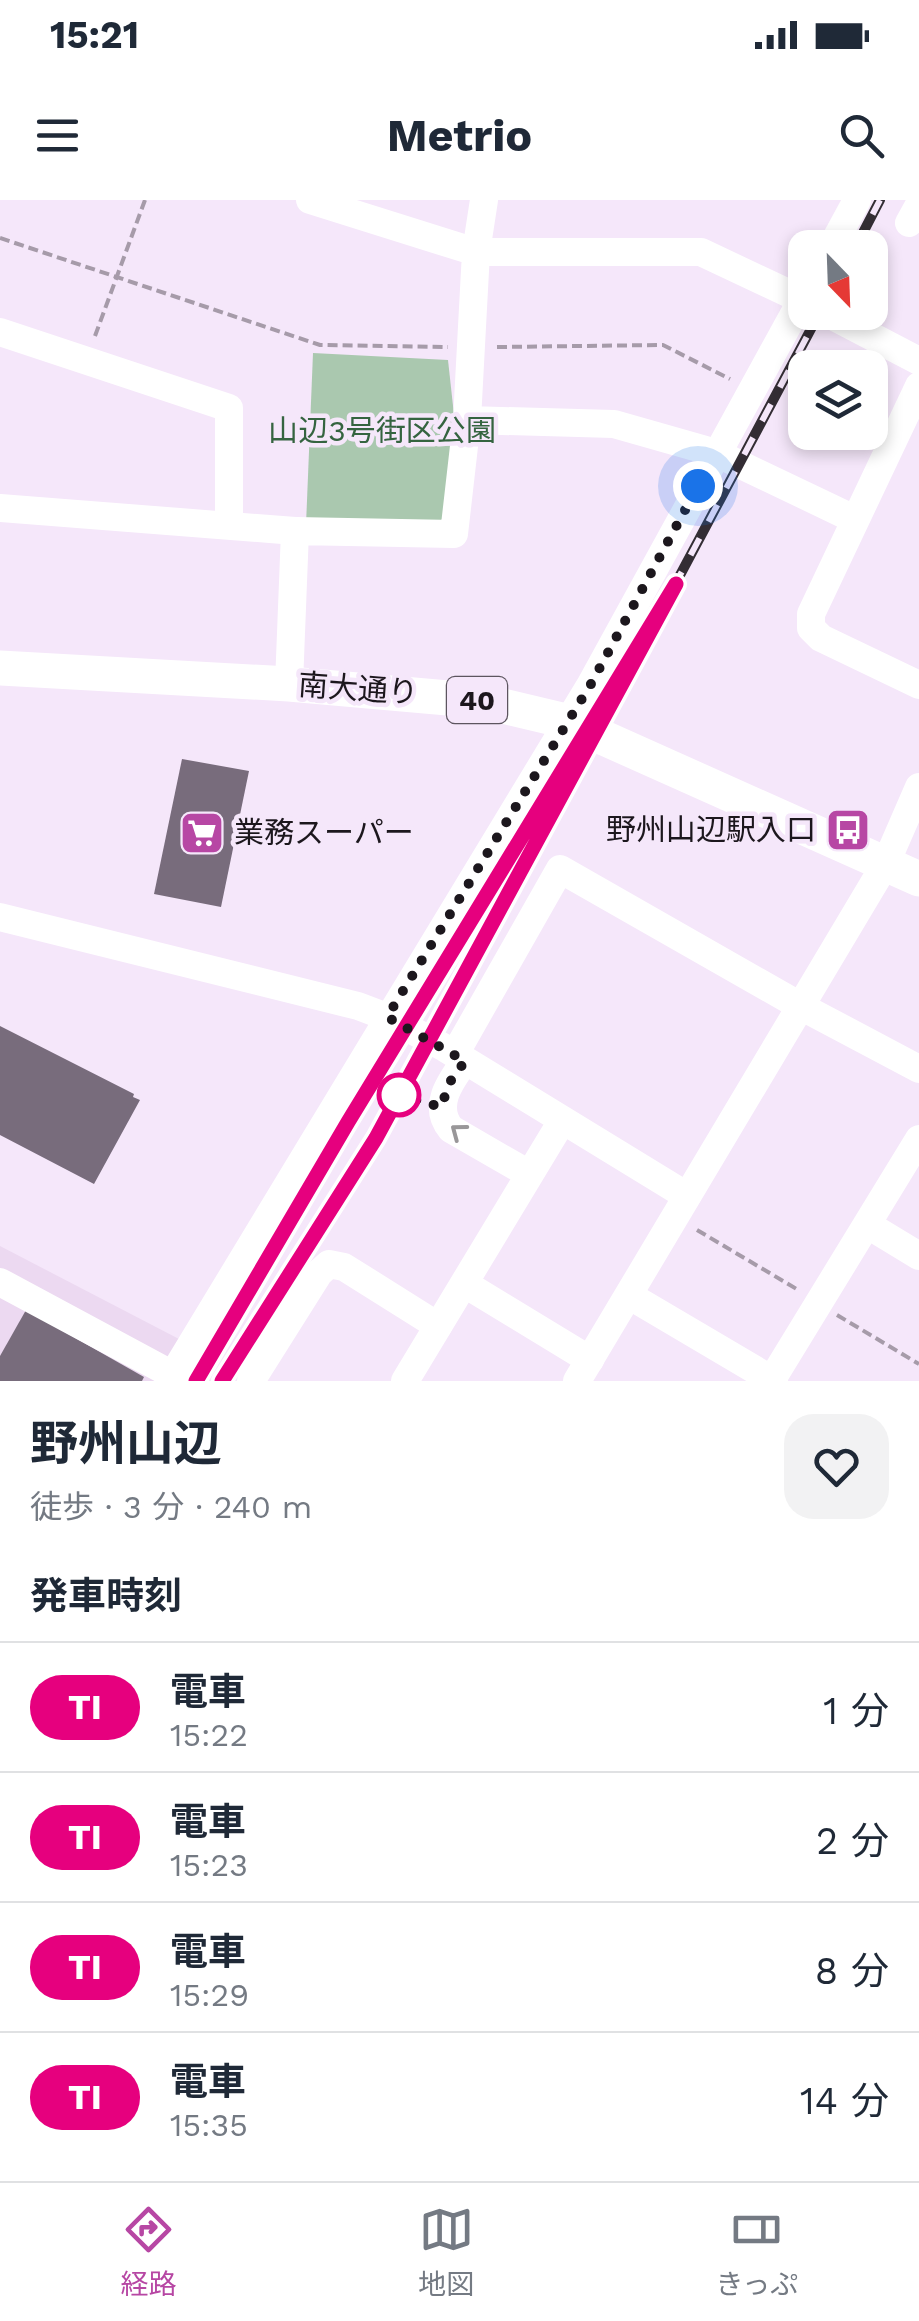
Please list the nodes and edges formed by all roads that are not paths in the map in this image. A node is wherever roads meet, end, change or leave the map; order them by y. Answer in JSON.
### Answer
{"nodes":[{"id":1,"x":310,"y":200,"type":"edge"},
{"id":2,"x":484,"y":200,"type":"edge"},
{"id":3,"x":858,"y":200,"type":"edge"},
{"id":4,"x":841,"y":230,"type":"edge"},
{"id":5,"x":476,"y":252,"type":"junction"},
{"id":6,"x":788,"y":292,"type":"edge"},
{"id":7,"x":791,"y":330,"type":"edge"},
{"id":8,"x":861,"y":330,"type":"edge"},
{"id":9,"x":0,"y":332,"type":"edge"},
{"id":10,"x":919,"y":361,"type":"edge"},
{"id":11,"x":919,"y":386,"type":"edge"},
{"id":12,"x":467,"y":420,"type":"junction"},
{"id":13,"x":716,"y":452,"type":"junction"},
{"id":14,"x":0,"y":508,"type":"edge"},
{"id":15,"x":854,"y":519,"type":"junction"},
{"id":16,"x":229,"y":526,"type":"junction"},
{"id":17,"x":294,"y":531,"type":"junction"},
{"id":18,"x":0,"y":668,"type":"edge"},
{"id":19,"x":289,"y":684,"type":"junction"},
{"id":20,"x":919,"y":685,"type":"edge"},
{"id":21,"x":566,"y":721,"type":"junction"},
{"id":22,"x":919,"y":787,"type":"edge"},
{"id":23,"x":886,"y":863,"type":"junction"},
{"id":24,"x":919,"y":878,"type":"edge"},
{"id":25,"x":0,"y":917,"type":"edge"},
{"id":26,"x":802,"y":1007,"type":"junction"},
{"id":27,"x":387,"y":1017,"type":"junction"},
{"id":28,"x":460,"y":1058,"type":"junction"},
{"id":29,"x":919,"y":1069,"type":"edge"},
{"id":30,"x":562,"y":1121,"type":"junction"},
{"id":31,"x":919,"y":1139,"type":"edge"},
{"id":32,"x":528,"y":1174,"type":"junction"},
{"id":33,"x":687,"y":1196,"type":"junction"},
{"id":34,"x":868,"y":1225,"type":"junction"},
{"id":35,"x":919,"y":1256,"type":"edge"},
{"id":36,"x":0,"y":1282,"type":"edge"},
{"id":37,"x":465,"y":1284,"type":"junction"},
{"id":38,"x":630,"y":1296,"type":"junction"},
{"id":39,"x":438,"y":1326,"type":"junction"},
{"id":40,"x":584,"y":1371,"type":"edge"},
{"id":41,"x":171,"y":1378,"type":"edge"},
{"id":42,"x":772,"y":1380,"type":"edge"},
{"id":43,"x":252,"y":1381,"type":"edge"},
{"id":44,"x":405,"y":1381,"type":"edge"}],
"edges":[{"from":1,"to":5,"type":"street"},
{"from":2,"to":5,"type":"street"},
{"from":3,"to":4,"type":"street"},
{"from":5,"to":6,"type":"street"},
{"from":5,"to":12,"type":"street"},
{"from":7,"to":13,"type":"street"},
{"from":8,"to":10,"type":"street"},
{"from":9,"to":16,"type":"street"},
{"from":11,"to":15,"type":"street"},
{"from":12,"to":13,"type":"street"},
{"from":12,"to":17,"type":"street"},
{"from":13,"to":15,"type":"street"},
{"from":13,"to":21,"type":"street"},
{"from":14,"to":16,"type":"street"},
{"from":15,"to":20,"type":"street"},
{"from":16,"to":17,"type":"street"},
{"from":17,"to":19,"type":"street"},
{"from":18,"to":19,"type":"main road","name":"南大通り","number":"40"},
{"from":19,"to":21,"type":"main road","name":"南大通り","number":"40"},
{"from":21,"to":23,"type":"main road","name":"南大通り","number":"40"},
{"from":21,"to":27,"type":"street"},
{"from":22,"to":23,"type":"street"},
{"from":23,"to":24,"type":"main road","name":"南大通り","number":"40"},
{"from":23,"to":26,"type":"street"},
{"from":25,"to":27,"type":"street"},
{"from":26,"to":28,"type":"street"},
{"from":26,"to":29,"type":"street"},
{"from":26,"to":33,"type":"street"},
{"from":27,"to":28,"type":"street"},
{"from":27,"to":41,"type":"street"},
{"from":28,"to":30,"type":"street"},
{"from":32,"to":28,"type":"street","one_way":true},
{"from":30,"to":32,"type":"street"},
{"from":30,"to":33,"type":"street"},
{"from":31,"to":34,"type":"street"},
{"from":32,"to":37,"type":"street"},
{"from":33,"to":38,"type":"street"},
{"from":34,"to":35,"type":"street"},
{"from":34,"to":42,"type":"street"},
{"from":36,"to":41,"type":"street"},
{"from":37,"to":39,"type":"street"},
{"from":37,"to":40,"type":"street"},
{"from":38,"to":40,"type":"street"},
{"from":38,"to":42,"type":"street"},
{"from":39,"to":43,"type":"street"},
{"from":39,"to":44,"type":"street"}]}
